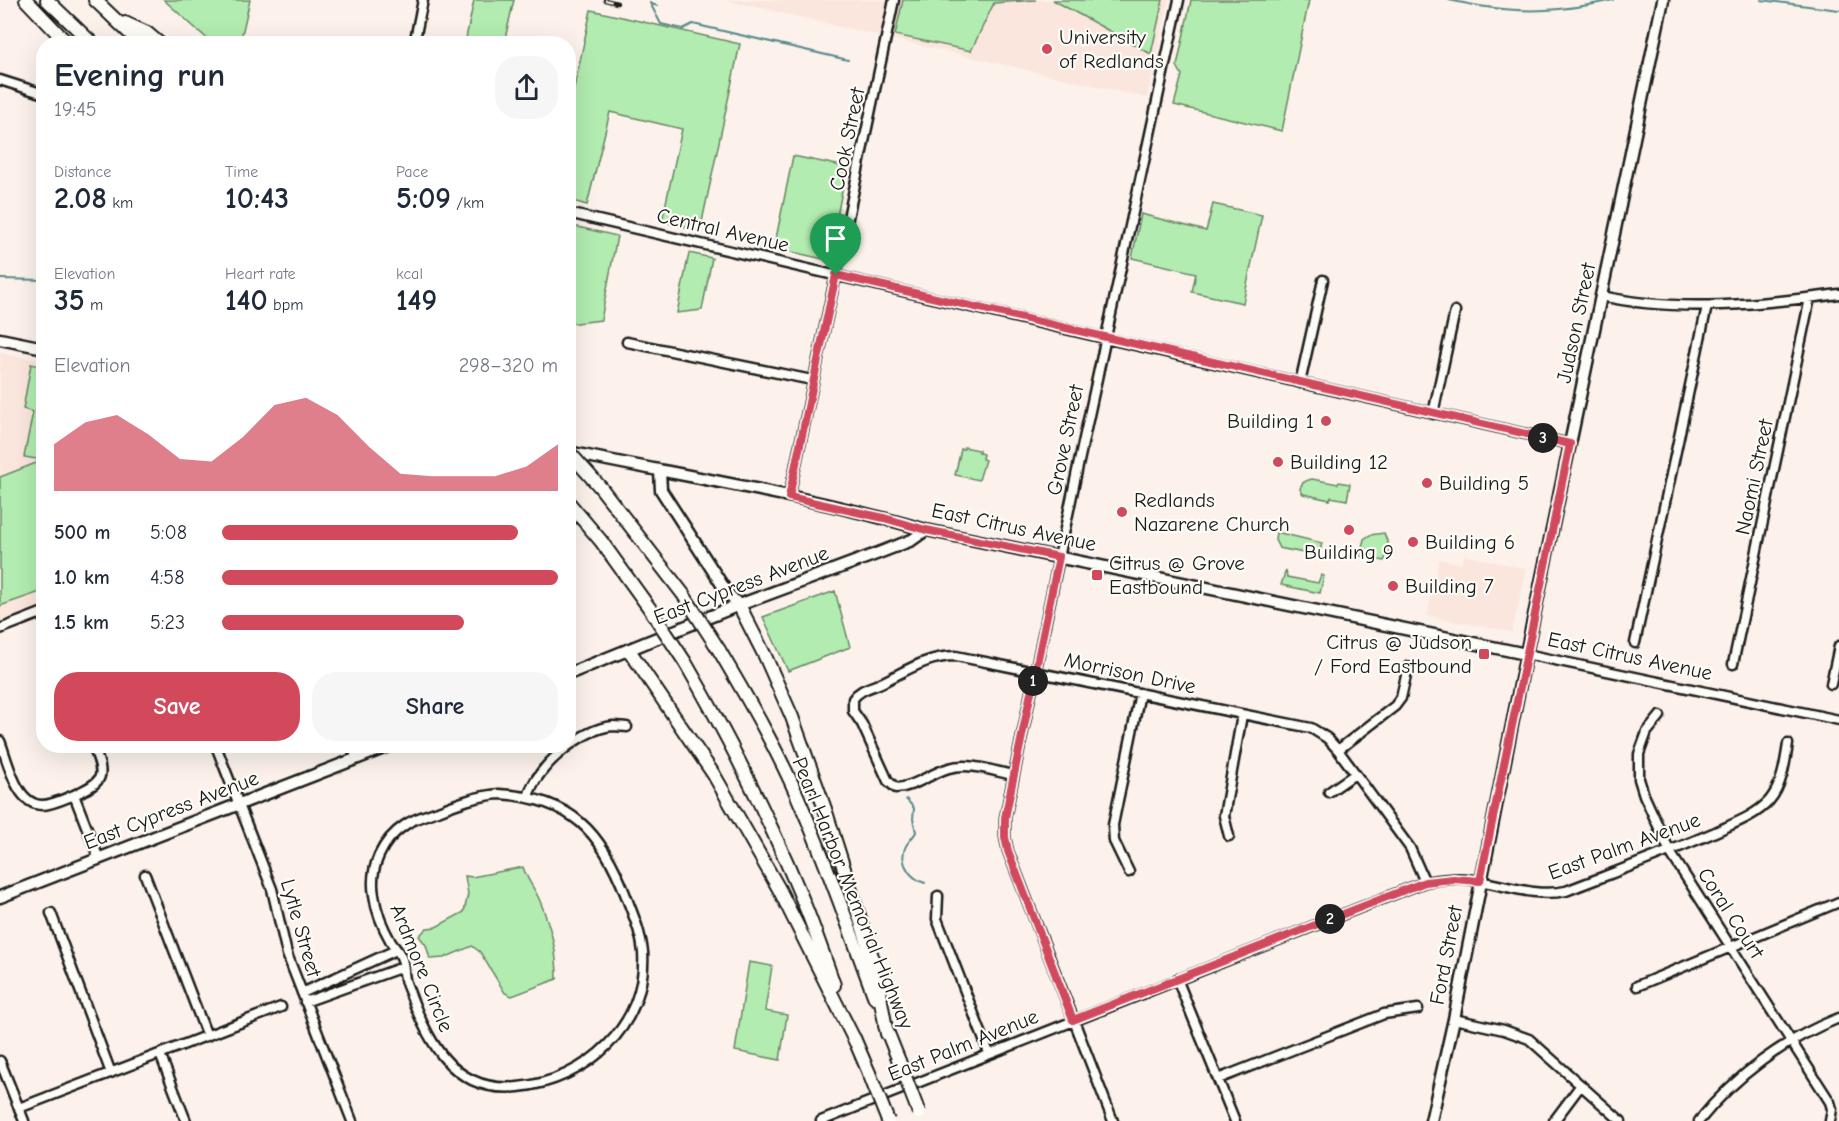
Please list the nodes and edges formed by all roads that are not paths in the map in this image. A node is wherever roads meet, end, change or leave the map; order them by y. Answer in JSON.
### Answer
{"nodes":[{"id":1,"x":26,"y":0,"type":"edge"},
{"id":2,"x":47,"y":0,"type":"edge"},
{"id":3,"x":95,"y":0,"type":"edge"},
{"id":4,"x":423,"y":0,"type":"edge"},
{"id":5,"x":894,"y":0,"type":"edge"},
{"id":6,"x":1179,"y":0,"type":"edge"},
{"id":7,"x":1663,"y":0,"type":"edge"},
{"id":8,"x":114,"y":17,"type":"junction"},
{"id":9,"x":60,"y":36,"type":"edge"},
{"id":10,"x":85,"y":36,"type":"edge"},
{"id":11,"x":133,"y":36,"type":"edge"},
{"id":12,"x":151,"y":36,"type":"edge"},
{"id":13,"x":416,"y":36,"type":"edge"},
{"id":14,"x":0,"y":80,"type":"edge"},
{"id":15,"x":36,"y":91,"type":"edge"},
{"id":16,"x":576,"y":215,"type":"edge"},
{"id":17,"x":836,"y":275,"type":"junction"},
{"id":18,"x":1323,"y":280,"type":"dead end"},
{"id":19,"x":1839,"y":294,"type":"edge"},
{"id":20,"x":1602,"y":296,"type":"junction"},
{"id":21,"x":1810,"y":298,"type":"junction"},
{"id":22,"x":1707,"y":306,"type":"junction"},
{"id":23,"x":1455,"y":311,"type":"dead end"},
{"id":24,"x":1106,"y":338,"type":"junction"},
{"id":25,"x":0,"y":339,"type":"edge"},
{"id":26,"x":627,"y":342,"type":"dead end"},
{"id":27,"x":36,"y":346,"type":"edge"},
{"id":28,"x":812,"y":380,"type":"junction"},
{"id":29,"x":1300,"y":383,"type":"junction"},
{"id":30,"x":1433,"y":414,"type":"junction"},
{"id":31,"x":1570,"y":444,"type":"junction"},
{"id":32,"x":576,"y":454,"type":"edge"},
{"id":33,"x":576,"y":461,"type":"edge"},
{"id":34,"x":660,"y":471,"type":"junction"},
{"id":35,"x":789,"y":497,"type":"junction"},
{"id":36,"x":576,"y":511,"type":"edge"},
{"id":37,"x":926,"y":530,"type":"junction"},
{"id":38,"x":1059,"y":557,"type":"junction"},
{"id":39,"x":739,"y":605,"type":"junction"},
{"id":40,"x":36,"y":619,"type":"edge"},
{"id":41,"x":0,"y":629,"type":"edge"},
{"id":42,"x":1635,"y":643,"type":"dead end"},
{"id":43,"x":1839,"y":646,"type":"edge"},
{"id":44,"x":629,"y":650,"type":"junction"},
{"id":45,"x":1526,"y":654,"type":"junction"},
{"id":46,"x":1733,"y":664,"type":"dead end"},
{"id":47,"x":1408,"y":667,"type":"dead end"},
{"id":48,"x":576,"y":671,"type":"edge"},
{"id":49,"x":1035,"y":671,"type":"junction"},
{"id":50,"x":1831,"y":684,"type":"dead end"},
{"id":51,"x":1140,"y":693,"type":"junction"},
{"id":52,"x":1242,"y":715,"type":"junction"},
{"id":53,"x":1660,"y":716,"type":"dead end"},
{"id":54,"x":1839,"y":720,"type":"edge"},
{"id":55,"x":627,"y":728,"type":"dead end"},
{"id":56,"x":0,"y":741,"type":"edge"},
{"id":57,"x":576,"y":742,"type":"edge"},
{"id":58,"x":1788,"y":744,"type":"dead end"},
{"id":59,"x":1338,"y":750,"type":"junction"},
{"id":60,"x":96,"y":753,"type":"edge"},
{"id":61,"x":219,"y":753,"type":"edge"},
{"id":62,"x":356,"y":753,"type":"edge"},
{"id":63,"x":371,"y":753,"type":"edge"},
{"id":64,"x":561,"y":753,"type":"edge"},
{"id":65,"x":358,"y":758,"type":"junction"},
{"id":66,"x":1355,"y":774,"type":"junction"},
{"id":67,"x":1013,"y":776,"type":"junction"},
{"id":68,"x":1329,"y":792,"type":"dead end"},
{"id":69,"x":74,"y":795,"type":"junction"},
{"id":70,"x":528,"y":797,"type":"junction"},
{"id":71,"x":239,"y":804,"type":"junction"},
{"id":72,"x":1229,"y":836,"type":"dead end"},
{"id":73,"x":1670,"y":852,"type":"junction"},
{"id":74,"x":99,"y":859,"type":"junction"},
{"id":75,"x":1129,"y":872,"type":"dead end"},
{"id":76,"x":145,"y":875,"type":"dead end"},
{"id":77,"x":1480,"y":881,"type":"junction"},
{"id":78,"x":1425,"y":882,"type":"junction"},
{"id":79,"x":0,"y":897,"type":"edge"},
{"id":80,"x":938,"y":897,"type":"dead end"},
{"id":81,"x":1839,"y":902,"type":"edge"},
{"id":82,"x":51,"y":913,"type":"dead end"},
{"id":83,"x":1732,"y":947,"type":"junction"},
{"id":84,"x":396,"y":950,"type":"junction"},
{"id":85,"x":403,"y":967,"type":"junction"},
{"id":86,"x":1177,"y":979,"type":"junction"},
{"id":87,"x":1637,"y":986,"type":"dead end"},
{"id":88,"x":302,"y":993,"type":"junction"},
{"id":89,"x":305,"y":1002,"type":"junction"},
{"id":90,"x":281,"y":1007,"type":"dead end"},
{"id":91,"x":1418,"y":1009,"type":"dead end"},
{"id":92,"x":1839,"y":1018,"type":"edge"},
{"id":93,"x":1454,"y":1019,"type":"junction"},
{"id":94,"x":1073,"y":1020,"type":"junction"},
{"id":95,"x":887,"y":1034,"type":"junction"},
{"id":96,"x":207,"y":1036,"type":"junction"},
{"id":97,"x":1791,"y":1042,"type":"junction"},
{"id":98,"x":856,"y":1043,"type":"junction"},
{"id":99,"x":989,"y":1053,"type":"junction"},
{"id":100,"x":160,"y":1054,"type":"junction"},
{"id":101,"x":0,"y":1061,"type":"edge"},
{"id":102,"x":111,"y":1072,"type":"junction"},
{"id":103,"x":1218,"y":1078,"type":"junction"},
{"id":104,"x":1581,"y":1085,"type":"junction"},
{"id":105,"x":19,"y":1108,"type":"junction"},
{"id":106,"x":921,"y":1117,"type":"edge"},
{"id":107,"x":24,"y":1121,"type":"edge"},
{"id":108,"x":186,"y":1121,"type":"edge"},
{"id":109,"x":352,"y":1121,"type":"edge"},
{"id":110,"x":821,"y":1121,"type":"edge"},
{"id":111,"x":888,"y":1121,"type":"edge"},
{"id":112,"x":1113,"y":1121,"type":"edge"},
{"id":113,"x":1235,"y":1121,"type":"edge"},
{"id":114,"x":1431,"y":1121,"type":"edge"},
{"id":115,"x":1554,"y":1121,"type":"edge"},
{"id":116,"x":1621,"y":1121,"type":"edge"},
{"id":117,"x":1699,"y":1121,"type":"edge"},
{"id":118,"x":1830,"y":1121,"type":"edge"}],
"edges":[{"from":1,"to":9,"type":"highway"},
{"from":2,"to":10,"type":"highway"},
{"from":3,"to":8,"type":"highway"},
{"from":4,"to":13,"type":"street"},
{"from":5,"to":17,"type":"street","name":"Cook Street"},
{"from":6,"to":24,"type":"street","name":"Grove Street"},
{"from":7,"to":20,"type":"main road","name":"Judson Street"},
{"from":8,"to":11,"type":"highway"},
{"from":8,"to":12,"type":"highway"},
{"from":14,"to":15,"type":"street"},
{"from":16,"to":17,"type":"street","name":"Central Avenue"},
{"from":17,"to":24,"type":"street","name":"Central Avenue"},
{"from":17,"to":28,"type":"street","name":"Cook Street"},
{"from":18,"to":29,"type":"street"},
{"from":19,"to":21,"type":"street"},
{"from":20,"to":22,"type":"street"},
{"from":20,"to":31,"type":"main road","name":"Judson Street"},
{"from":21,"to":22,"type":"street"},
{"from":21,"to":46,"type":"street","name":"Naomi Street"},
{"from":22,"to":42,"type":"street"},
{"from":23,"to":30,"type":"street"},
{"from":24,"to":29,"type":"street","name":"Central Avenue"},
{"from":24,"to":38,"type":"street","name":"Grove Street"},
{"from":25,"to":27,"type":"main road"},
{"from":26,"to":28,"type":"street"},
{"from":28,"to":35,"type":"street","name":"Cook Street"},
{"from":29,"to":30,"type":"street","name":"Central Avenue"},
{"from":30,"to":31,"type":"street","name":"Central Avenue"},
{"from":31,"to":45,"type":"main road","name":"Judson Street"},
{"from":32,"to":34,"type":"main road","name":"East Citrus Avenue"},
{"from":33,"to":95,"type":"highway","name":"Pearl Harbor Memorial Highway","bridge":true},
{"from":34,"to":35,"type":"main road","name":"East Citrus Avenue"},
{"from":34,"to":39,"type":"main road"},
{"from":35,"to":37,"type":"main road","name":"East Citrus Avenue"},
{"from":36,"to":98,"type":"highway","bridge":true},
{"from":37,"to":38,"type":"main road","name":"East Citrus Avenue"},
{"from":37,"to":39,"type":"main road","name":"East Cypress Avenue"},
{"from":38,"to":45,"type":"main road","name":"East Citrus Avenue"},
{"from":38,"to":49,"type":"street","name":"Grove Street"},
{"from":39,"to":44,"type":"main road","name":"East Cypress Avenue"},
{"from":39,"to":95,"type":"highway"},
{"from":40,"to":41,"type":"street"},
{"from":43,"to":50,"type":"street"},
{"from":44,"to":48,"type":"main road","name":"East Cypress Avenue"},
{"from":44,"to":98,"type":"highway"},
{"from":45,"to":54,"type":"street","name":"East Citrus Avenue"},
{"from":45,"to":77,"type":"main road","name":"Ford Street"},
{"from":47,"to":59,"type":"street"},
{"from":49,"to":51,"type":"street","name":"Morrison Drive"},
{"from":49,"to":67,"type":"street","name":"Grove Street"},
{"from":49,"to":67,"type":"street","name":"Morrison Drive"},
{"from":51,"to":52,"type":"street","name":"Morrison Drive"},
{"from":51,"to":75,"type":"street"},
{"from":52,"to":59,"type":"street","name":"Morrison Drive"},
{"from":52,"to":72,"type":"street"},
{"from":53,"to":73,"type":"street","name":"Coral Court"},
{"from":55,"to":57,"type":"street"},
{"from":56,"to":69,"type":"street"},
{"from":58,"to":73,"type":"street","name":"East Palm Avenue"},
{"from":59,"to":66,"type":"street","name":"Morrison Drive"},
{"from":60,"to":69,"type":"street"},
{"from":61,"to":71,"type":"street","name":"Lytle Street"},
{"from":62,"to":65,"type":"main road"},
{"from":63,"to":65,"type":"main road","name":"East Cypress Avenue"},
{"from":64,"to":70,"type":"street"},
{"from":65,"to":71,"type":"main road","name":"East Cypress Avenue"},
{"from":66,"to":68,"type":"street"},
{"from":66,"to":78,"type":"street","name":"Morrison Drive"},
{"from":67,"to":94,"type":"street","name":"Grove Street"},
{"from":69,"to":74,"type":"street"},
{"from":70,"to":84,"type":"street","name":"Ardmore Circle"},
{"from":70,"to":85,"type":"street","name":"Ardmore Circle"},
{"from":71,"to":74,"type":"main road","name":"East Cypress Avenue"},
{"from":71,"to":88,"type":"street","name":"Lytle Street"},
{"from":73,"to":77,"type":"street","name":"East Palm Avenue"},
{"from":73,"to":83,"type":"street","name":"Coral Court"},
{"from":74,"to":79,"type":"main road","name":"East Cypress Avenue"},
{"from":76,"to":96,"type":"street"},
{"from":77,"to":78,"type":"street","name":"East Palm Avenue"},
{"from":77,"to":93,"type":"main road","name":"Ford Street"},
{"from":78,"to":86,"type":"street","name":"East Palm Avenue"},
{"from":80,"to":99,"type":"street"},
{"from":81,"to":83,"type":"street"},
{"from":82,"to":102,"type":"street"},
{"from":83,"to":87,"type":"street"},
{"from":83,"to":97,"type":"street","name":"Coral Court"},
{"from":84,"to":85,"type":"street","name":"Ardmore Circle"},
{"from":84,"to":88,"type":"street"},
{"from":85,"to":89,"type":"street"},
{"from":86,"to":94,"type":"street","name":"East Palm Avenue"},
{"from":86,"to":103,"type":"street"},
{"from":88,"to":89,"type":"street","name":"Lytle Street"},
{"from":89,"to":109,"type":"street","name":"Lytle Street"},
{"from":90,"to":96,"type":"street"},
{"from":91,"to":103,"type":"street"},
{"from":92,"to":97,"type":"street"},
{"from":93,"to":104,"type":"street"},
{"from":93,"to":114,"type":"main road","name":"Ford Street"},
{"from":94,"to":99,"type":"street","name":"East Palm Avenue"},
{"from":94,"to":112,"type":"street","name":"Grove Street"},
{"from":95,"to":106,"type":"highway","name":"Pearl Harbor Memorial Highway","bridge":true},
{"from":96,"to":100,"type":"street"},
{"from":97,"to":117,"type":"street"},
{"from":97,"to":118,"type":"street","name":"Coral Court"},
{"from":98,"to":111,"type":"highway","bridge":true},
{"from":99,"to":110,"type":"street","name":"East Palm Avenue"},
{"from":100,"to":102,"type":"street"},
{"from":100,"to":108,"type":"street"},
{"from":101,"to":105,"type":"street"},
{"from":102,"to":105,"type":"street"},
{"from":103,"to":113,"type":"street"},
{"from":104,"to":115,"type":"street"},
{"from":104,"to":116,"type":"street"},
{"from":105,"to":107,"type":"street"}]}
